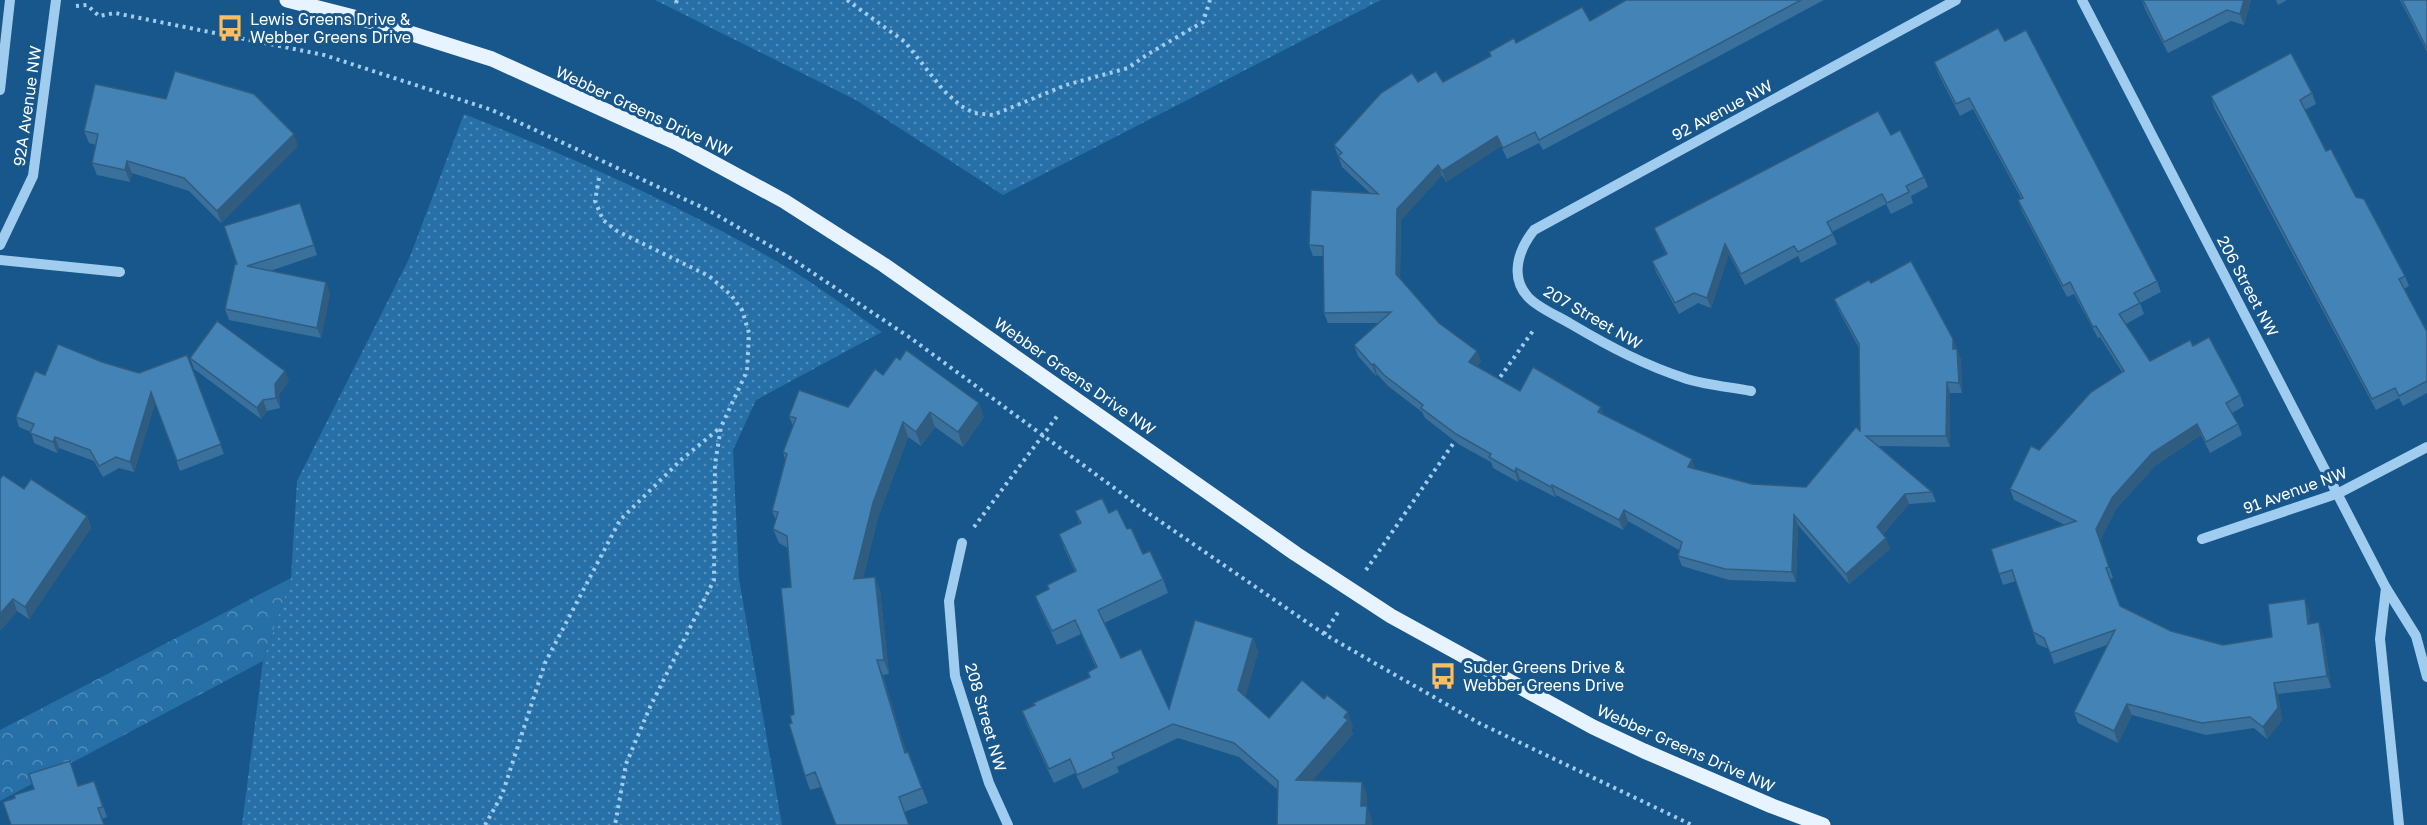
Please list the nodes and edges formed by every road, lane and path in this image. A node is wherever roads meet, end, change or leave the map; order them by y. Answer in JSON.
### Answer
{"nodes":[{"id":1,"x":10,"y":0,"type":"edge"},
{"id":2,"x":56,"y":0,"type":"edge"},
{"id":3,"x":288,"y":0,"type":"edge"},
{"id":4,"x":847,"y":0,"type":"edge"},
{"id":5,"x":1209,"y":0,"type":"edge"},
{"id":6,"x":1956,"y":0,"type":"edge"},
{"id":7,"x":2082,"y":0,"type":"edge"},
{"id":8,"x":87,"y":5,"type":"dead end"},
{"id":9,"x":0,"y":90,"type":"edge"},
{"id":10,"x":599,"y":178,"type":"dead end"},
{"id":11,"x":0,"y":245,"type":"edge"},
{"id":12,"x":0,"y":260,"type":"edge"},
{"id":13,"x":1518,"y":260,"type":"joint"},
{"id":14,"x":120,"y":272,"type":"dead end"},
{"id":15,"x":1548,"y":310,"type":"junction"},
{"id":16,"x":1495,"y":385,"type":"edge"},
{"id":17,"x":1751,"y":391,"type":"dead end"},
{"id":18,"x":1073,"y":396,"type":"junction"},
{"id":19,"x":721,"y":427,"type":"junction"},
{"id":20,"x":1462,"y":431,"type":"edge"},
{"id":21,"x":1043,"y":436,"type":"junction"},
{"id":22,"x":2427,"y":447,"type":"edge"},
{"id":23,"x":2339,"y":493,"type":"junction"},
{"id":24,"x":2202,"y":539,"type":"dead end"},
{"id":25,"x":962,"y":543,"type":"joint"},
{"id":26,"x":1363,"y":574,"type":"dead end"},
{"id":27,"x":2386,"y":588,"type":"junction"},
{"id":28,"x":1338,"y":612,"type":"dead end"},
{"id":29,"x":1324,"y":634,"type":"junction"},
{"id":30,"x":2427,"y":677,"type":"edge"},
{"id":31,"x":485,"y":825,"type":"edge"},
{"id":32,"x":615,"y":825,"type":"edge"},
{"id":33,"x":1008,"y":825,"type":"edge"},
{"id":34,"x":1692,"y":825,"type":"edge"},
{"id":35,"x":1823,"y":825,"type":"edge"},
{"id":36,"x":2398,"y":825,"type":"edge"}],
"edges":[{"from":1,"to":9,"type":"street","name":"92A Avenue NW"},
{"from":2,"to":11,"type":"street","name":"92A Avenue NW"},
{"from":3,"to":18,"type":"main road","name":"Webber Greens Drive NW"},
{"from":4,"to":5,"type":"path"},
{"from":6,"to":13,"type":"street","name":"92 Avenue NW"},
{"from":7,"to":23,"type":"street","name":"206 Street NW"},
{"from":8,"to":21,"type":"path"},
{"from":10,"to":19,"type":"path"},
{"from":12,"to":14,"type":"street"},
{"from":13,"to":15,"type":"street","name":"207 Street NW"},
{"from":15,"to":16,"type":"path"},
{"from":15,"to":17,"type":"street","name":"207 Street NW"},
{"from":18,"to":21,"type":"path"},
{"from":18,"to":35,"type":"main road","name":"Webber Greens Drive NW"},
{"from":19,"to":31,"type":"path"},
{"from":19,"to":32,"type":"path"},
{"from":20,"to":26,"type":"path"},
{"from":21,"to":25,"type":"path"},
{"from":21,"to":29,"type":"path"},
{"from":22,"to":23,"type":"street","name":"91 Avenue NW"},
{"from":23,"to":24,"type":"street","name":"91 Avenue NW"},
{"from":23,"to":27,"type":"street","name":"206 Street NW"},
{"from":25,"to":33,"type":"street","name":"208 Street NW"},
{"from":27,"to":30,"type":"street","name":"206 Street NW"},
{"from":27,"to":36,"type":"street"},
{"from":28,"to":29,"type":"path"},
{"from":29,"to":34,"type":"path"}]}
